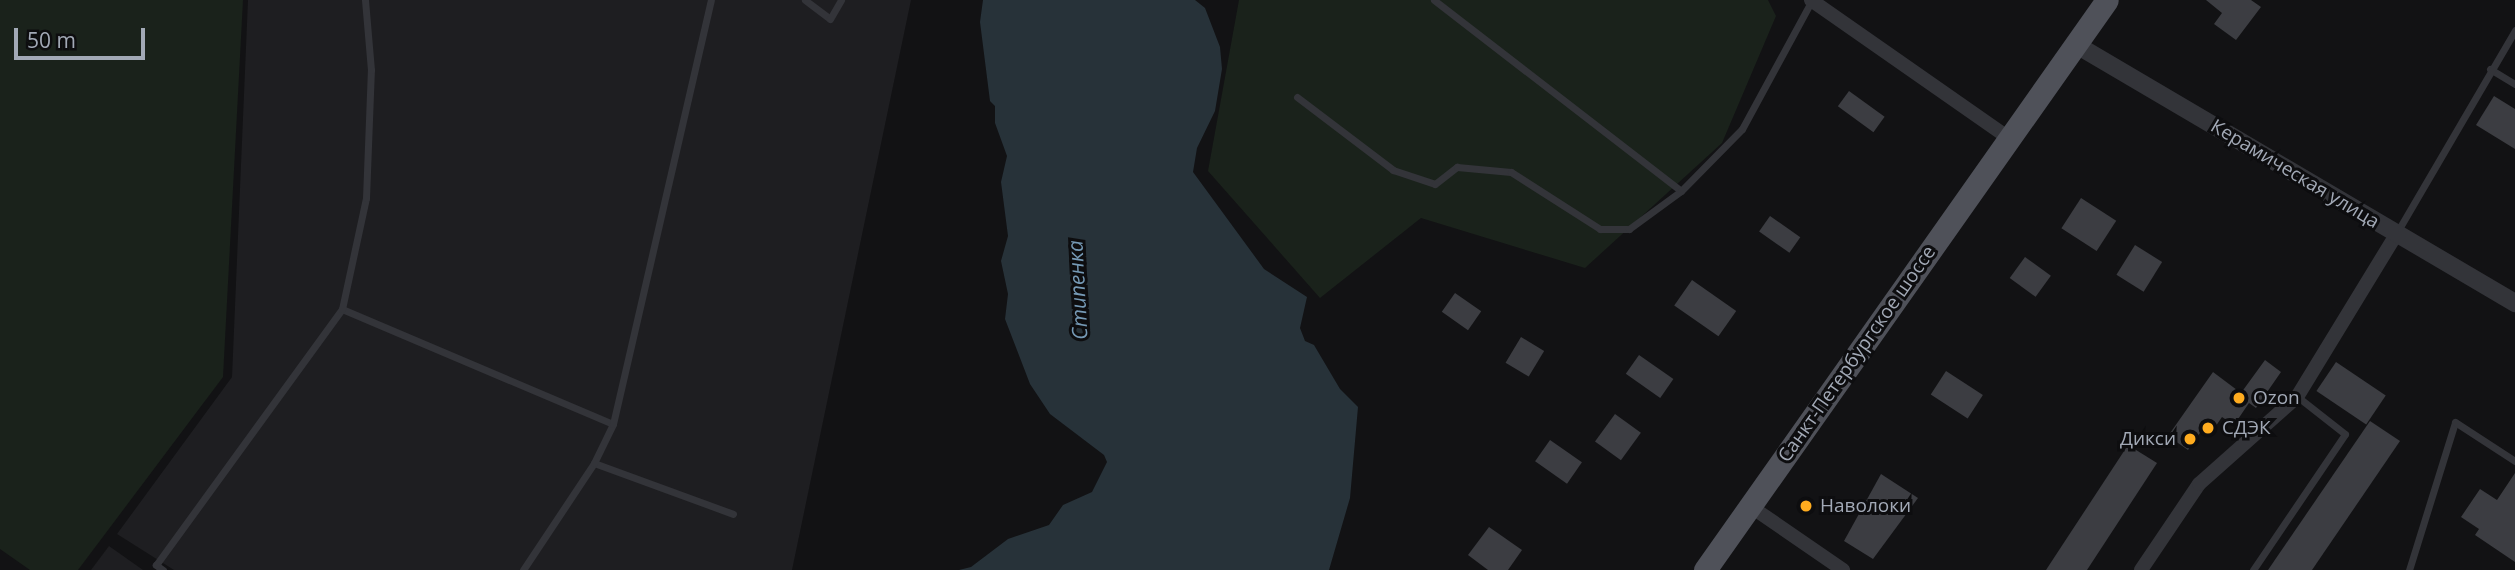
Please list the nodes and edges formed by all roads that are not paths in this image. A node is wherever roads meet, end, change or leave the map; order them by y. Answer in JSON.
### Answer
{"nodes":[{"id":1,"x":365,"y":0,"type":"edge"},
{"id":2,"x":711,"y":0,"type":"edge"},
{"id":3,"x":805,"y":0,"type":"edge"},
{"id":4,"x":841,"y":0,"type":"edge"},
{"id":5,"x":1434,"y":0,"type":"edge"},
{"id":6,"x":1811,"y":0,"type":"edge"},
{"id":7,"x":2107,"y":0,"type":"edge"},
{"id":8,"x":2515,"y":30,"type":"edge"},
{"id":9,"x":2075,"y":44,"type":"junction"},
{"id":10,"x":2490,"y":69,"type":"junction"},
{"id":11,"x":2515,"y":84,"type":"edge"},
{"id":12,"x":1297,"y":97,"type":"dead end"},
{"id":13,"x":2008,"y":138,"type":"junction"},
{"id":14,"x":1681,"y":191,"type":"junction"},
{"id":15,"x":2396,"y":235,"type":"junction"},
{"id":16,"x":2515,"y":303,"type":"edge"},
{"id":17,"x":342,"y":309,"type":"junction"},
{"id":18,"x":2297,"y":397,"type":"junction"},
{"id":19,"x":614,"y":424,"type":"junction"},
{"id":20,"x":2515,"y":461,"type":"edge"},
{"id":21,"x":594,"y":463,"type":"junction"},
{"id":22,"x":1750,"y":506,"type":"junction"},
{"id":23,"x":733,"y":514,"type":"dead end"},
{"id":24,"x":163,"y":570,"type":"edge"},
{"id":25,"x":523,"y":570,"type":"edge"},
{"id":26,"x":1705,"y":570,"type":"edge"},
{"id":27,"x":1843,"y":570,"type":"edge"},
{"id":28,"x":2141,"y":570,"type":"edge"},
{"id":29,"x":2253,"y":570,"type":"edge"},
{"id":30,"x":2409,"y":570,"type":"edge"}],
"edges":[{"from":1,"to":17,"type":"lane"},
{"from":2,"to":19,"type":"lane"},
{"from":3,"to":4,"type":"lane"},
{"from":5,"to":14,"type":"lane"},
{"from":6,"to":13,"type":"street"},
{"from":6,"to":14,"type":"lane"},
{"from":7,"to":9,"type":"main road","name":"Санкт-Петербургское шоссе"},
{"from":8,"to":10,"type":"lane"},
{"from":9,"to":13,"type":"main road","name":"Санкт-Петербургское шоссе"},
{"from":9,"to":15,"type":"street","name":"Керамическая улица"},
{"from":10,"to":11,"type":"lane"},
{"from":10,"to":15,"type":"lane"},
{"from":12,"to":14,"type":"lane"},
{"from":13,"to":22,"type":"main road","name":"Санкт-Петербургское шоссе"},
{"from":15,"to":16,"type":"street","name":"Керамическая улица"},
{"from":15,"to":18,"type":"street"},
{"from":17,"to":19,"type":"lane"},
{"from":17,"to":24,"type":"lane"},
{"from":18,"to":28,"type":"street"},
{"from":18,"to":29,"type":"lane"},
{"from":19,"to":21,"type":"lane"},
{"from":20,"to":30,"type":"lane"},
{"from":21,"to":23,"type":"lane"},
{"from":21,"to":25,"type":"lane"},
{"from":22,"to":26,"type":"main road","name":"Санкт-Петербургское шоссе"},
{"from":22,"to":27,"type":"street"}]}
